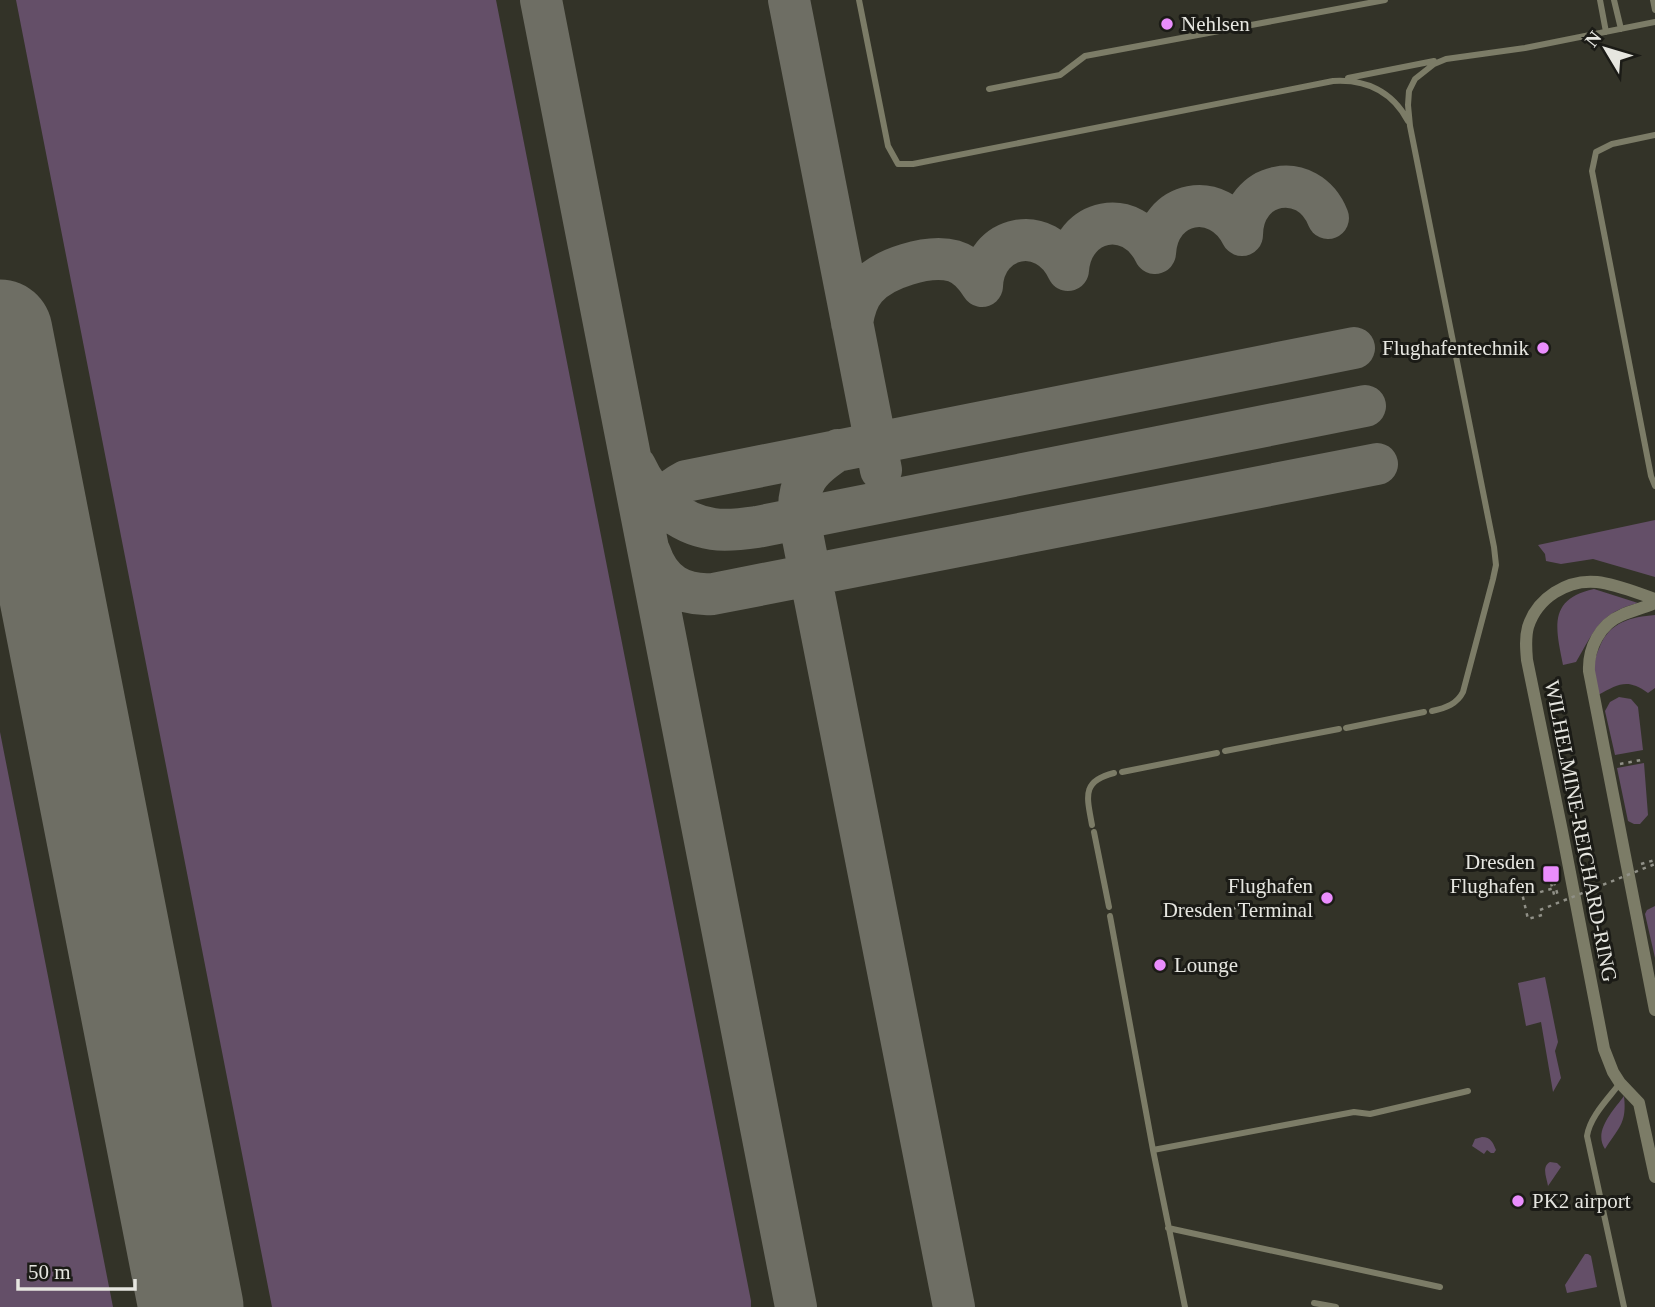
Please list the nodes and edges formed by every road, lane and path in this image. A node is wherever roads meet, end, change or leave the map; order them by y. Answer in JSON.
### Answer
{"nodes":[{"id":1,"x":859,"y":0,"type":"edge"},
{"id":2,"x":1385,"y":0,"type":"edge"},
{"id":3,"x":1600,"y":0,"type":"edge"},
{"id":4,"x":1614,"y":0,"type":"edge"},
{"id":5,"x":1653,"y":0,"type":"edge"},
{"id":6,"x":1655,"y":10,"type":"edge"},
{"id":7,"x":1655,"y":22,"type":"edge"},
{"id":8,"x":1620,"y":29,"type":"junction"},
{"id":9,"x":1606,"y":32,"type":"junction"},
{"id":10,"x":1446,"y":59,"type":"junction"},
{"id":11,"x":1333,"y":82,"type":"junction"},
{"id":12,"x":989,"y":89,"type":"dead end"},
{"id":13,"x":1410,"y":126,"type":"junction"},
{"id":14,"x":1655,"y":135,"type":"edge"},
{"id":15,"x":1655,"y":486,"type":"edge"},
{"id":16,"x":1655,"y":601,"type":"edge"},
{"id":17,"x":1432,"y":711,"type":"dead end"},
{"id":18,"x":1424,"y":712,"type":"dead end"},
{"id":19,"x":1226,"y":751,"type":"dead end"},
{"id":20,"x":1217,"y":753,"type":"dead end"},
{"id":21,"x":1641,"y":760,"type":"dead end"},
{"id":22,"x":1615,"y":765,"type":"dead end"},
{"id":23,"x":1655,"y":862,"type":"edge"},
{"id":24,"x":1637,"y":865,"type":"dead end"},
{"id":25,"x":1552,"y":882,"type":"dead end"},
{"id":26,"x":1554,"y":888,"type":"dead end"},
{"id":27,"x":1556,"y":897,"type":"dead end"},
{"id":28,"x":1240,"y":906,"type":"dead end"},
{"id":29,"x":1275,"y":906,"type":"dead end"},
{"id":30,"x":1109,"y":907,"type":"dead end"},
{"id":31,"x":1540,"y":911,"type":"dead end"},
{"id":32,"x":1226,"y":912,"type":"dead end"},
{"id":33,"x":1263,"y":914,"type":"dead end"},
{"id":34,"x":1542,"y":915,"type":"dead end"},
{"id":35,"x":1110,"y":916,"type":"dead end"},
{"id":36,"x":1655,"y":1010,"type":"edge"},
{"id":37,"x":1620,"y":1083,"type":"junction"},
{"id":38,"x":1468,"y":1091,"type":"dead end"},
{"id":39,"x":1153,"y":1150,"type":"junction"},
{"id":40,"x":1655,"y":1177,"type":"edge"},
{"id":41,"x":1168,"y":1228,"type":"junction"},
{"id":42,"x":1440,"y":1287,"type":"dead end"},
{"id":43,"x":1314,"y":1303,"type":"dead end"},
{"id":44,"x":1185,"y":1307,"type":"edge"},
{"id":45,"x":1336,"y":1307,"type":"edge"},
{"id":46,"x":1624,"y":1307,"type":"edge"}],
"edges":[{"from":1,"to":11,"type":"lane"},
{"from":2,"to":12,"type":"lane"},
{"from":3,"to":9,"type":"lane"},
{"from":4,"to":8,"type":"lane"},
{"from":5,"to":6,"type":"lane"},
{"from":7,"to":8,"type":"lane"},
{"from":8,"to":9,"type":"lane"},
{"from":9,"to":10,"type":"lane"},
{"from":10,"to":11,"type":"lane"},
{"from":10,"to":13,"type":"lane"},
{"from":11,"to":13,"type":"lane"},
{"from":13,"to":17,"type":"lane"},
{"from":14,"to":15,"type":"lane"},
{"from":16,"to":36,"type":"street"},
{"from":16,"to":37,"type":"street","name":"WILHELMINE-REICHARD-RING"},
{"from":18,"to":19,"type":"lane"},
{"from":20,"to":30,"type":"lane"},
{"from":21,"to":22,"type":"path"},
{"from":23,"to":24,"type":"path"},
{"from":23,"to":31,"type":"path","bridge":true},
{"from":25,"to":27,"type":"path"},
{"from":26,"to":34,"type":"path"},
{"from":28,"to":32,"type":"path"},
{"from":29,"to":33,"type":"path"},
{"from":35,"to":39,"type":"lane"},
{"from":37,"to":40,"type":"street","name":"WILHELMINE-REICHARD-RING"},
{"from":37,"to":46,"type":"lane"},
{"from":38,"to":39,"type":"lane"},
{"from":39,"to":41,"type":"lane"},
{"from":41,"to":42,"type":"lane"},
{"from":41,"to":44,"type":"lane"},
{"from":43,"to":45,"type":"lane"}]}
